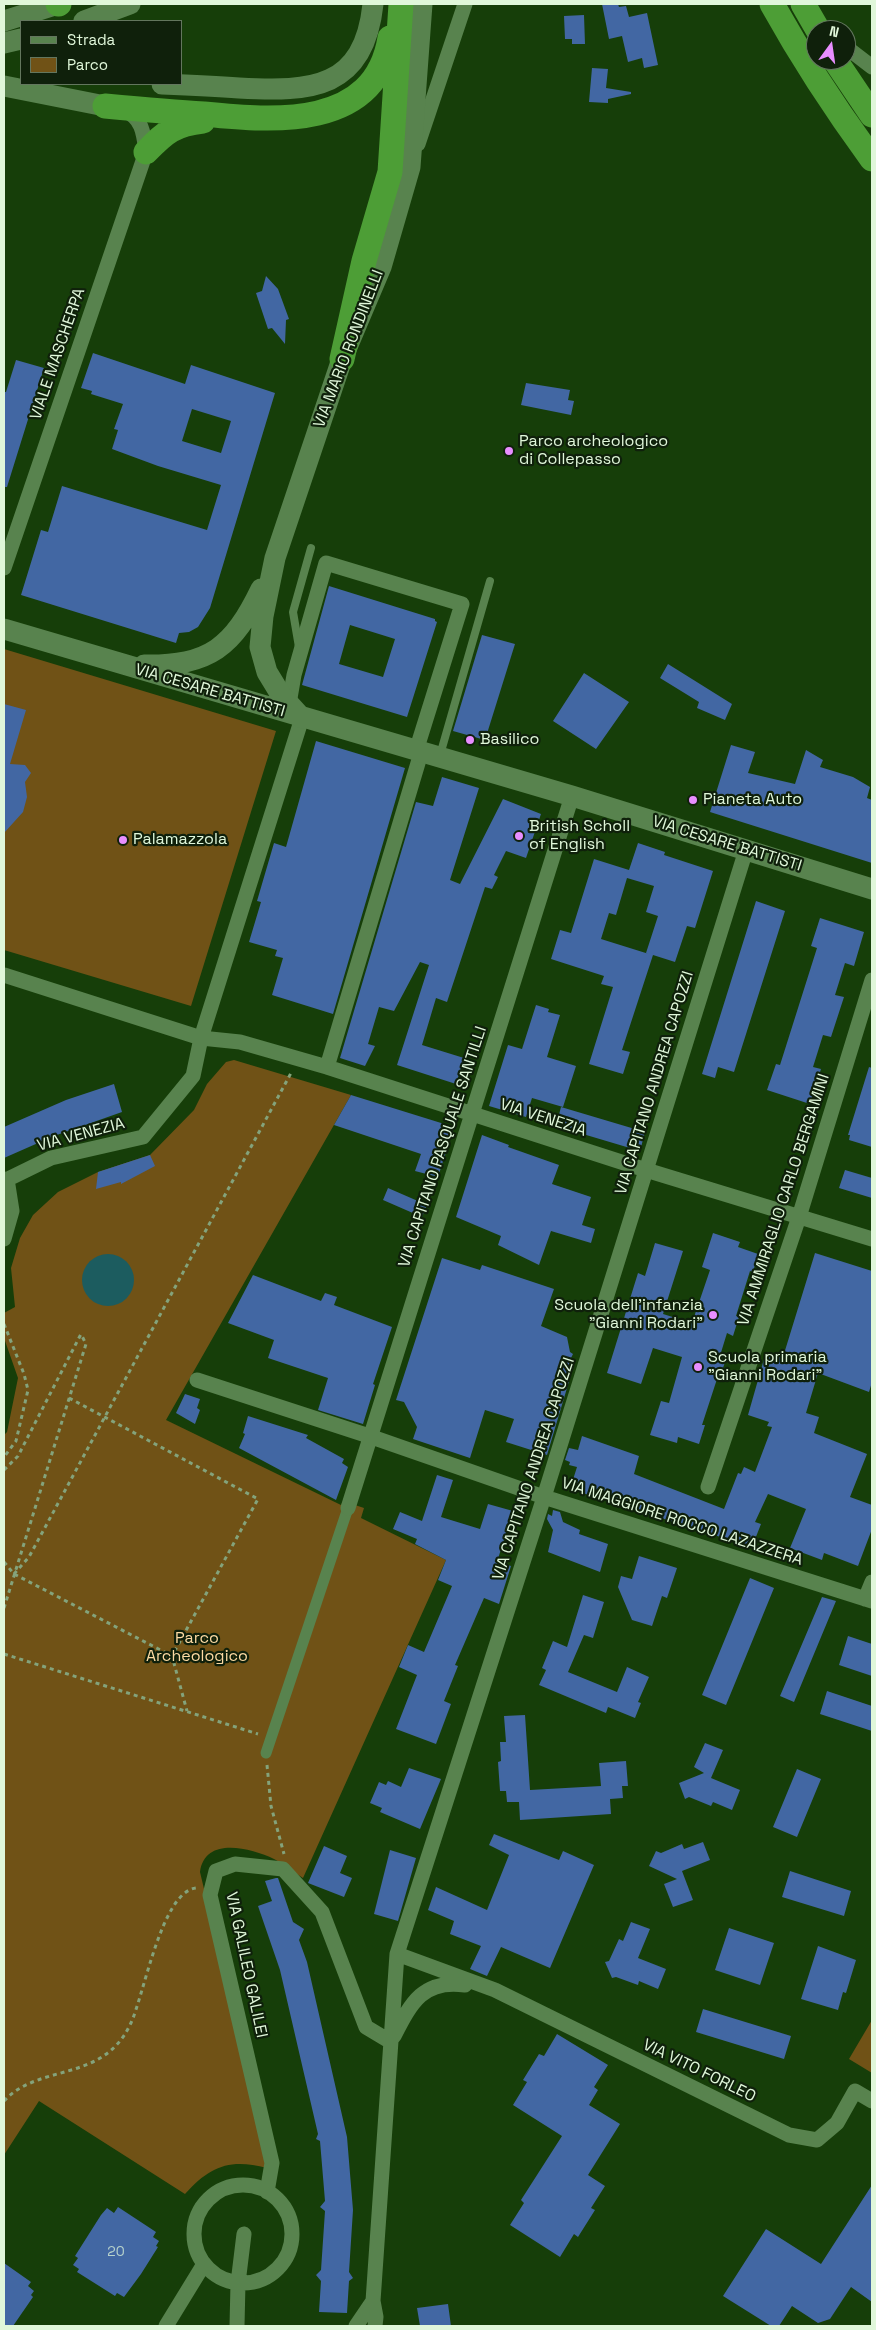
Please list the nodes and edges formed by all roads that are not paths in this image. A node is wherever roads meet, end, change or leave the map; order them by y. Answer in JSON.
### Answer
{"nodes":[{"id":1,"x":58,"y":4,"type":"edge"},
{"id":2,"x":130,"y":4,"type":"edge"},
{"id":3,"x":374,"y":4,"type":"edge"},
{"id":4,"x":397,"y":4,"type":"edge"},
{"id":5,"x":401,"y":4,"type":"edge"},
{"id":6,"x":422,"y":4,"type":"edge"},
{"id":7,"x":464,"y":4,"type":"edge"},
{"id":8,"x":772,"y":4,"type":"edge"},
{"id":9,"x":790,"y":4,"type":"edge"},
{"id":10,"x":803,"y":4,"type":"edge"},
{"id":11,"x":4,"y":11,"type":"edge"},
{"id":12,"x":87,"y":20,"type":"edge"},
{"id":13,"x":811,"y":20,"type":"edge"},
{"id":14,"x":812,"y":20,"type":"edge"},
{"id":15,"x":4,"y":21,"type":"edge"},
{"id":16,"x":20,"y":39,"type":"edge"},
{"id":17,"x":4,"y":43,"type":"edge"},
{"id":18,"x":856,"y":55,"type":"edge"},
{"id":19,"x":872,"y":67,"type":"edge"},
{"id":20,"x":842,"y":70,"type":"edge"},
{"id":21,"x":20,"y":84,"type":"edge"},
{"id":22,"x":182,"y":85,"type":"edge"},
{"id":23,"x":4,"y":86,"type":"edge"},
{"id":24,"x":106,"y":106,"type":"junction"},
{"id":25,"x":872,"y":115,"type":"edge"},
{"id":26,"x":238,"y":118,"type":"junction"},
{"id":27,"x":146,"y":152,"type":"junction"},
{"id":28,"x":872,"y":159,"type":"edge"},
{"id":29,"x":410,"y":167,"type":"junction"},
{"id":30,"x":342,"y":359,"type":"junction"},
{"id":31,"x":311,"y":548,"type":"dead end"},
{"id":32,"x":275,"y":558,"type":"junction"},
{"id":33,"x":4,"y":568,"type":"edge"},
{"id":34,"x":490,"y":581,"type":"dead end"},
{"id":35,"x":4,"y":629,"type":"edge"},
{"id":36,"x":300,"y":654,"type":"junction"},
{"id":37,"x":119,"y":664,"type":"junction"},
{"id":38,"x":295,"y":711,"type":"junction"},
{"id":39,"x":425,"y":754,"type":"junction"},
{"id":40,"x":572,"y":796,"type":"junction"},
{"id":41,"x":746,"y":850,"type":"junction"},
{"id":42,"x":872,"y":889,"type":"edge"},
{"id":43,"x":4,"y":975,"type":"edge"},
{"id":44,"x":872,"y":980,"type":"edge"},
{"id":45,"x":201,"y":1038,"type":"junction"},
{"id":46,"x":327,"y":1067,"type":"junction"},
{"id":47,"x":472,"y":1114,"type":"junction"},
{"id":48,"x":646,"y":1170,"type":"junction"},
{"id":49,"x":6,"y":1180,"type":"edge"},
{"id":50,"x":799,"y":1217,"type":"junction"},
{"id":51,"x":4,"y":1239,"type":"edge"},
{"id":52,"x":872,"y":1239,"type":"edge"},
{"id":53,"x":197,"y":1380,"type":"dead end"},
{"id":54,"x":369,"y":1436,"type":"junction"},
{"id":55,"x":708,"y":1487,"type":"dead end"},
{"id":56,"x":544,"y":1497,"type":"junction"},
{"id":57,"x":348,"y":1508,"type":"joint"},
{"id":58,"x":872,"y":1582,"type":"edge"},
{"id":59,"x":869,"y":1600,"type":"edge"},
{"id":60,"x":266,"y":1753,"type":"road end"},
{"id":61,"x":397,"y":1954,"type":"junction"},
{"id":62,"x":495,"y":1990,"type":"junction"},
{"id":63,"x":391,"y":2042,"type":"junction"},
{"id":64,"x":872,"y":2101,"type":"edge"},
{"id":65,"x":268,"y":2192,"type":"junction"},
{"id":66,"x":244,"y":2234,"type":"dead end"},
{"id":67,"x":204,"y":2264,"type":"junction"},
{"id":68,"x":238,"y":2283,"type":"junction"},
{"id":69,"x":373,"y":2301,"type":"junction"},
{"id":70,"x":166,"y":2326,"type":"edge"},
{"id":71,"x":237,"y":2326,"type":"edge"},
{"id":72,"x":356,"y":2326,"type":"edge"},
{"id":73,"x":375,"y":2326,"type":"edge"}],
"edges":[{"from":1,"to":11,"type":"main road"},
{"from":1,"to":15,"type":"main road"},
{"from":2,"to":12,"type":"main road"},
{"from":3,"to":22,"type":"main road"},
{"from":4,"to":26,"type":"highway"},
{"from":5,"to":30,"type":"highway"},
{"from":6,"to":29,"type":"main road","name":"VIA MARIO RONDINELLI"},
{"from":7,"to":29,"type":"street","name":"VIA MARIO RONDINELLI"},
{"from":8,"to":28,"type":"highway"},
{"from":9,"to":13,"type":"street"},
{"from":10,"to":14,"type":"highway"},
{"from":16,"to":17,"type":"main road"},
{"from":18,"to":19,"type":"street"},
{"from":20,"to":25,"type":"highway"},
{"from":21,"to":23,"type":"main road"},
{"from":23,"to":24,"type":"main road"},
{"from":24,"to":26,"type":"highway"},
{"from":24,"to":27,"type":"street"},
{"from":26,"to":27,"type":"highway"},
{"from":27,"to":33,"type":"street","name":"VIALE MASCHERPA"},
{"from":29,"to":30,"type":"main road","name":"VIA MARIO RONDINELLI"},
{"from":30,"to":32,"type":"main road","name":"VIA MARIO RONDINELLI"},
{"from":31,"to":36,"type":"lane"},
{"from":32,"to":37,"type":"main road","name":"VIA MARIO RONDINELLI"},
{"from":32,"to":38,"type":"main road","name":"VIA MARIO RONDINELLI"},
{"from":34,"to":39,"type":"lane"},
{"from":35,"to":37,"type":"main road","name":"VIA CESARE BATTISTI"},
{"from":36,"to":38,"type":"street","name":"VIA CESARE BATTISTI"},
{"from":36,"to":39,"type":"street","name":"VIA CESARE BATTISTI"},
{"from":37,"to":38,"type":"main road","name":"VIA CESARE BATTISTI"},
{"from":38,"to":39,"type":"main road","name":"VIA CESARE BATTISTI"},
{"from":38,"to":45,"type":"street"},
{"from":39,"to":40,"type":"main road","name":"VIA CESARE BATTISTI"},
{"from":39,"to":46,"type":"street"},
{"from":40,"to":41,"type":"main road","name":"VIA CESARE BATTISTI"},
{"from":40,"to":47,"type":"street","name":"VIA CAPITANO PASQUALE SANTILLI"},
{"from":41,"to":42,"type":"main road","name":"VIA CESARE BATTISTI"},
{"from":41,"to":48,"type":"street","name":"VIA CAPITANO ANDREA CAPOZZI"},
{"from":43,"to":45,"type":"street","name":"VIA VENEZIA"},
{"from":44,"to":50,"type":"street","name":"VIA AMMIRAGLIO CARLO BERGAMINI"},
{"from":45,"to":46,"type":"street","name":"VIA VENEZIA"},
{"from":45,"to":49,"type":"street","name":"VIA VENEZIA"},
{"from":46,"to":47,"type":"street","name":"VIA VENEZIA"},
{"from":47,"to":48,"type":"street","name":"VIA VENEZIA"},
{"from":47,"to":54,"type":"street","name":"VIA CAPITANO PASQUALE SANTILLI"},
{"from":48,"to":50,"type":"street","name":"VIA VENEZIA"},
{"from":48,"to":56,"type":"street","name":"VIA CAPITANO ANDREA CAPOZZI"},
{"from":49,"to":51,"type":"street"},
{"from":50,"to":52,"type":"street","name":"VIA VENEZIA"},
{"from":50,"to":55,"type":"street","name":"VIA AMMIRAGLIO CARLO BERGAMINI"},
{"from":53,"to":54,"type":"street","name":"VIA MAGGIORE ROCCO LAZAZZERA"},
{"from":54,"to":56,"type":"street","name":"VIA MAGGIORE ROCCO LAZAZZERA"},
{"from":54,"to":57,"type":"street","name":"VIA CAPITANO PASQUALE SANTILLI"},
{"from":56,"to":59,"type":"street","name":"VIA MAGGIORE ROCCO LAZAZZERA"},
{"from":56,"to":61,"type":"street","name":"VIA CAPITANO ANDREA CAPOZZI"},
{"from":57,"to":60,"type":"street"},
{"from":58,"to":59,"type":"street"},
{"from":61,"to":62,"type":"street"},
{"from":61,"to":63,"type":"street"},
{"from":62,"to":63,"type":"street"},
{"from":62,"to":64,"type":"street","name":"VIA VITO FORLEO"},
{"from":63,"to":65,"type":"street","name":"VIA GALILEO GALILEI"},
{"from":63,"to":69,"type":"street"},
{"from":65,"to":67,"type":"street"},
{"from":65,"to":68,"type":"street"},
{"from":66,"to":68,"type":"street"},
{"from":67,"to":68,"type":"street"},
{"from":67,"to":70,"type":"street"},
{"from":68,"to":71,"type":"street"},
{"from":69,"to":72,"type":"street"},
{"from":69,"to":73,"type":"street"}]}
